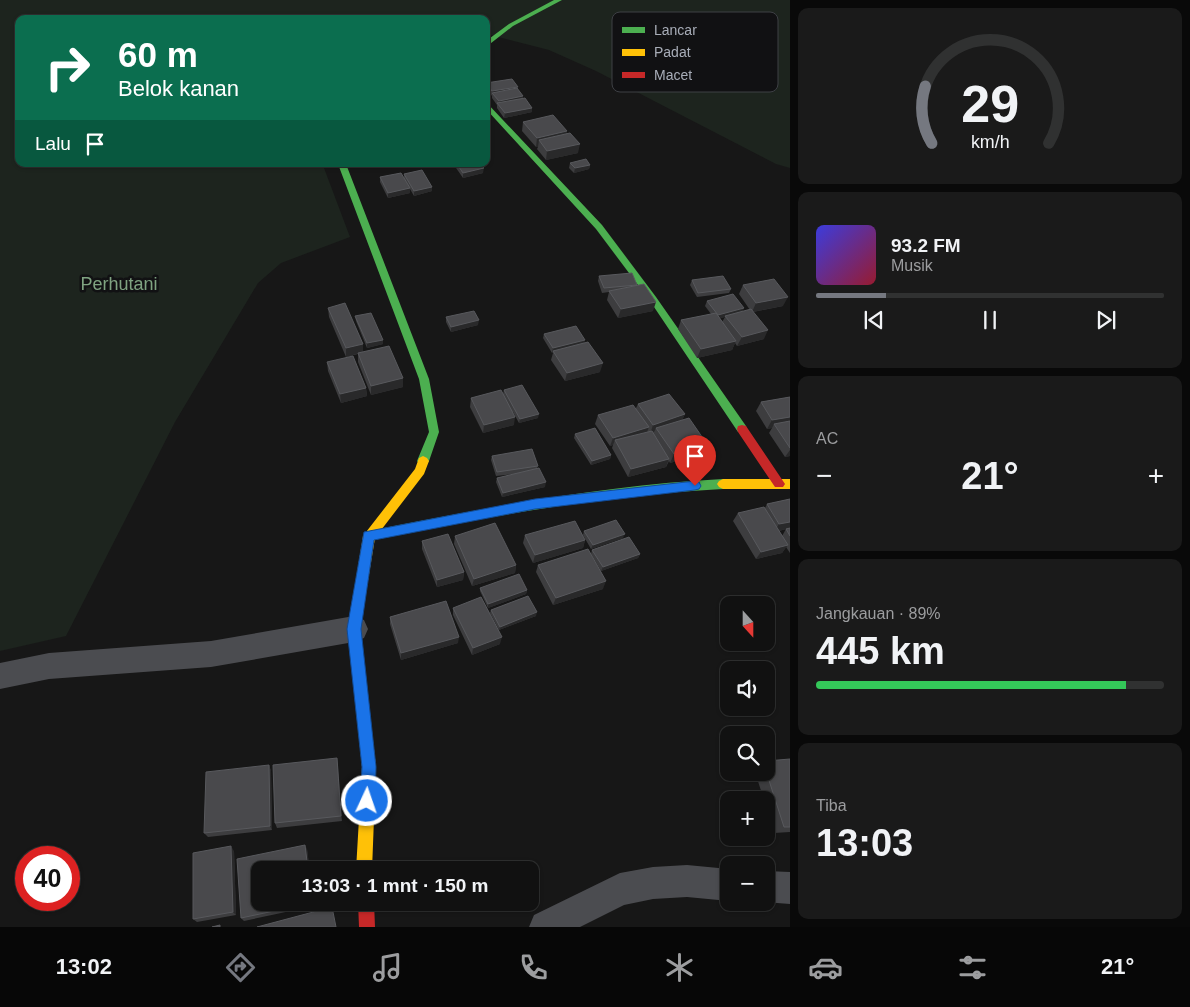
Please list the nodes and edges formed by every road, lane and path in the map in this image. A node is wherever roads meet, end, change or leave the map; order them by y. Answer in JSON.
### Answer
{"nodes":[{"id":1,"x":559,"y":0,"type":"edge"},
{"id":2,"x":490,"y":40,"type":"edge"},
{"id":3,"x":490,"y":108,"type":"edge"},
{"id":4,"x":343,"y":167,"type":"edge"},
{"id":5,"x":784,"y":484,"type":"edge"},
{"id":6,"x":369,"y":536,"type":"junction"},
{"id":7,"x":354,"y":629,"type":"junction"},
{"id":8,"x":0,"y":676,"type":"edge"},
{"id":9,"x":364,"y":861,"type":"edge"},
{"id":10,"x":720,"y":884,"type":"edge"},
{"id":11,"x":775,"y":887,"type":"edge"},
{"id":12,"x":790,"y":888,"type":"edge"},
{"id":13,"x":366,"y":911,"type":"edge"},
{"id":14,"x":367,"y":927,"type":"edge"},
{"id":15,"x":546,"y":927,"type":"edge"}],
"edges":[{"from":1,"to":2,"type":"street"},
{"from":3,"to":5,"type":"street"},
{"from":4,"to":6,"type":"street"},
{"from":5,"to":6,"type":"street"},
{"from":6,"to":7,"type":"street"},
{"from":7,"to":8,"type":"street"},
{"from":7,"to":9,"type":"street"},
{"from":10,"to":15,"type":"street"},
{"from":11,"to":12,"type":"street"},
{"from":13,"to":14,"type":"street"}]}
